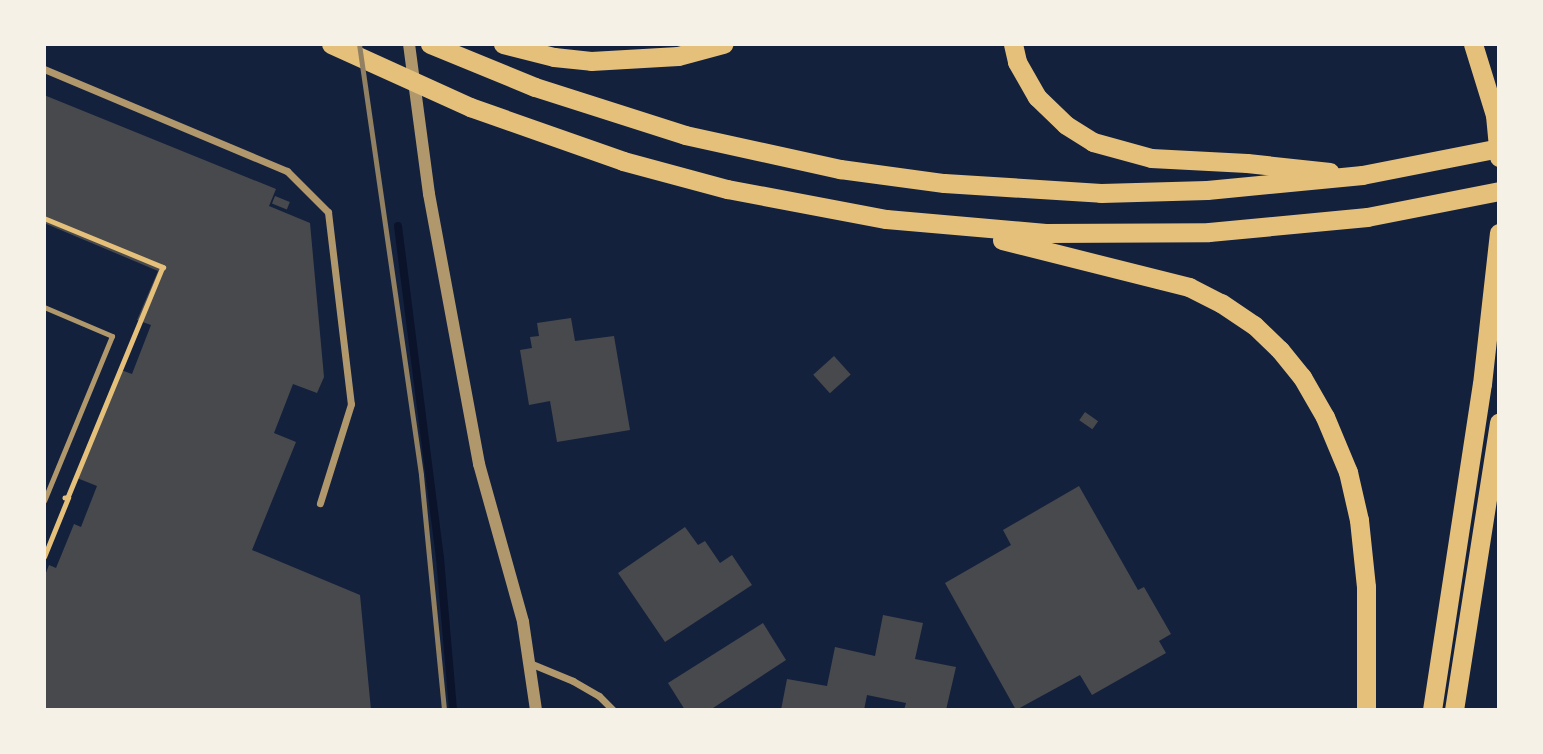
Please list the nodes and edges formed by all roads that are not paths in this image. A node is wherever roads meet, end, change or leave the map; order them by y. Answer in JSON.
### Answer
{"nodes":[{"id":1,"x":331,"y":44,"type":"edge"},
{"id":2,"x":409,"y":44,"type":"edge"},
{"id":3,"x":430,"y":44,"type":"edge"},
{"id":4,"x":503,"y":44,"type":"edge"},
{"id":5,"x":723,"y":44,"type":"edge"},
{"id":6,"x":1013,"y":44,"type":"edge"},
{"id":7,"x":1477,"y":52,"type":"edge"},
{"id":8,"x":44,"y":69,"type":"edge"},
{"id":9,"x":1499,"y":148,"type":"edge"},
{"id":10,"x":1499,"y":157,"type":"edge"},
{"id":11,"x":1362,"y":175,"type":"junction"},
{"id":12,"x":1499,"y":191,"type":"edge"},
{"id":13,"x":939,"y":225,"type":"junction"},
{"id":14,"x":1499,"y":233,"type":"edge"},
{"id":15,"x":44,"y":307,"type":"edge"},
{"id":16,"x":1499,"y":422,"type":"edge"},
{"id":17,"x":44,"y":501,"type":"edge"},
{"id":18,"x":320,"y":503,"type":"dead end"},
{"id":19,"x":532,"y":664,"type":"junction"},
{"id":20,"x":537,"y":710,"type":"edge"},
{"id":21,"x":613,"y":710,"type":"edge"},
{"id":22,"x":1366,"y":710,"type":"edge"},
{"id":23,"x":1432,"y":710,"type":"edge"},
{"id":24,"x":1454,"y":710,"type":"edge"}],
"edges":[{"from":1,"to":13,"type":"highway"},
{"from":2,"to":19,"type":"street"},
{"from":3,"to":11,"type":"highway"},
{"from":4,"to":5,"type":"highway"},
{"from":6,"to":11,"type":"highway"},
{"from":7,"to":10,"type":"highway"},
{"from":8,"to":18,"type":"street"},
{"from":9,"to":11,"type":"highway"},
{"from":12,"to":13,"type":"highway"},
{"from":13,"to":22,"type":"highway"},
{"from":14,"to":23,"type":"highway"},
{"from":15,"to":17,"type":"lane"},
{"from":16,"to":24,"type":"highway"},
{"from":19,"to":20,"type":"street"},
{"from":19,"to":21,"type":"street"}]}
